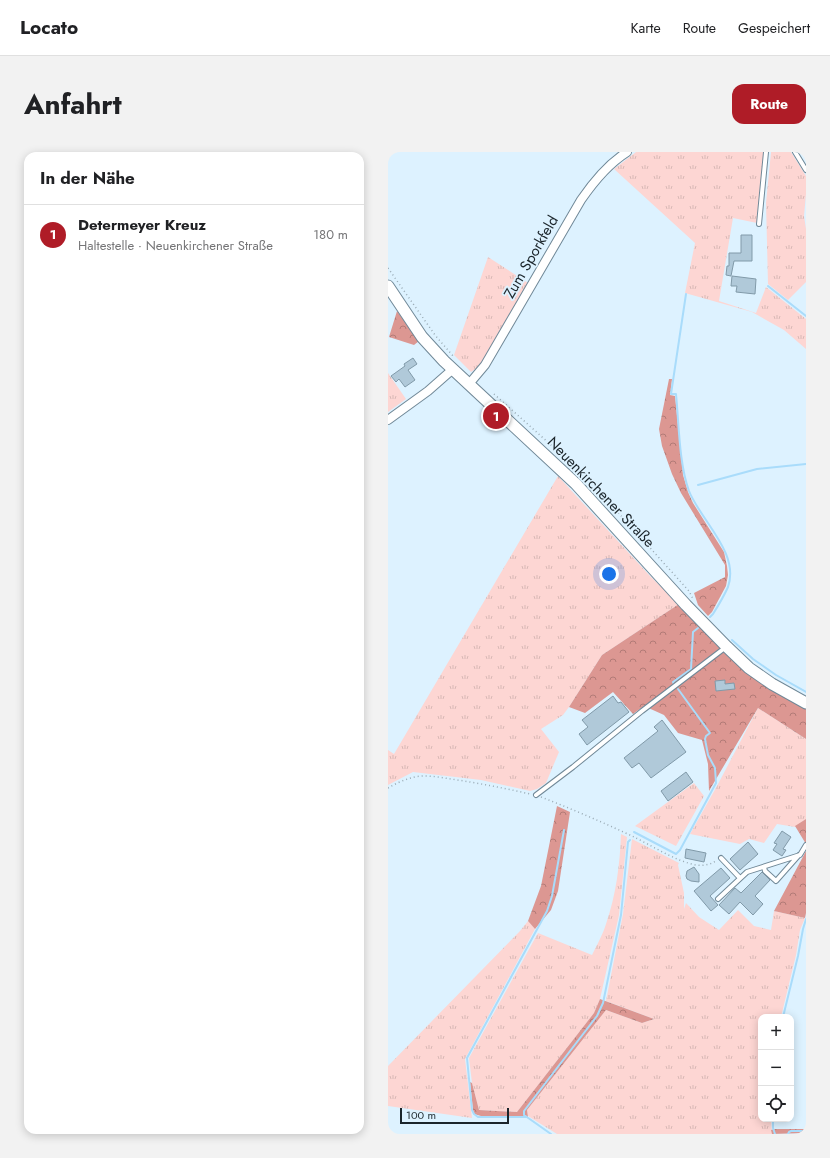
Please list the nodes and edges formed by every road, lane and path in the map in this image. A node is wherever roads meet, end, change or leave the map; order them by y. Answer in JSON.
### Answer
{"nodes":[{"id":1,"x":628,"y":152,"type":"edge"},
{"id":2,"x":766,"y":152,"type":"edge"},
{"id":3,"x":795,"y":152,"type":"edge"},
{"id":4,"x":806,"y":170,"type":"edge"},
{"id":5,"x":759,"y":224,"type":"dead end"},
{"id":6,"x":388,"y":286,"type":"edge"},
{"id":7,"x":453,"y":369,"type":"junction"},
{"id":8,"x":469,"y":384,"type":"junction"},
{"id":9,"x":388,"y":420,"type":"edge"},
{"id":10,"x":727,"y":647,"type":"junction"},
{"id":11,"x":806,"y":703,"type":"edge"},
{"id":12,"x":388,"y":788,"type":"edge"},
{"id":13,"x":536,"y":795,"type":"junction"},
{"id":14,"x":806,"y":845,"type":"edge"},
{"id":15,"x":800,"y":855,"type":"junction"},
{"id":16,"x":721,"y":858,"type":"joint"},
{"id":17,"x":764,"y":867,"type":"junction"},
{"id":18,"x":740,"y":878,"type":"junction"},
{"id":19,"x":718,"y":899,"type":"dead end"}],
"edges":[{"from":1,"to":8,"type":"street","name":"Zum Sporkfeld"},
{"from":2,"to":5,"type":"lane"},
{"from":3,"to":4,"type":"lane"},
{"from":6,"to":7,"type":"street","name":"Neuenkirchener Straße"},
{"from":7,"to":8,"type":"street","name":"Neuenkirchener Straße"},
{"from":7,"to":9,"type":"street"},
{"from":8,"to":10,"type":"street","name":"Neuenkirchener Straße"},
{"from":10,"to":11,"type":"street","name":"Neuenkirchener Straße"},
{"from":10,"to":13,"type":"lane"},
{"from":12,"to":13,"type":"path"},
{"from":13,"to":16,"type":"path"},
{"from":14,"to":15,"type":"lane"},
{"from":15,"to":17,"type":"lane"},
{"from":15,"to":17,"type":"lane"},
{"from":16,"to":18,"type":"lane"},
{"from":17,"to":18,"type":"lane"},
{"from":18,"to":19,"type":"lane"}]}
